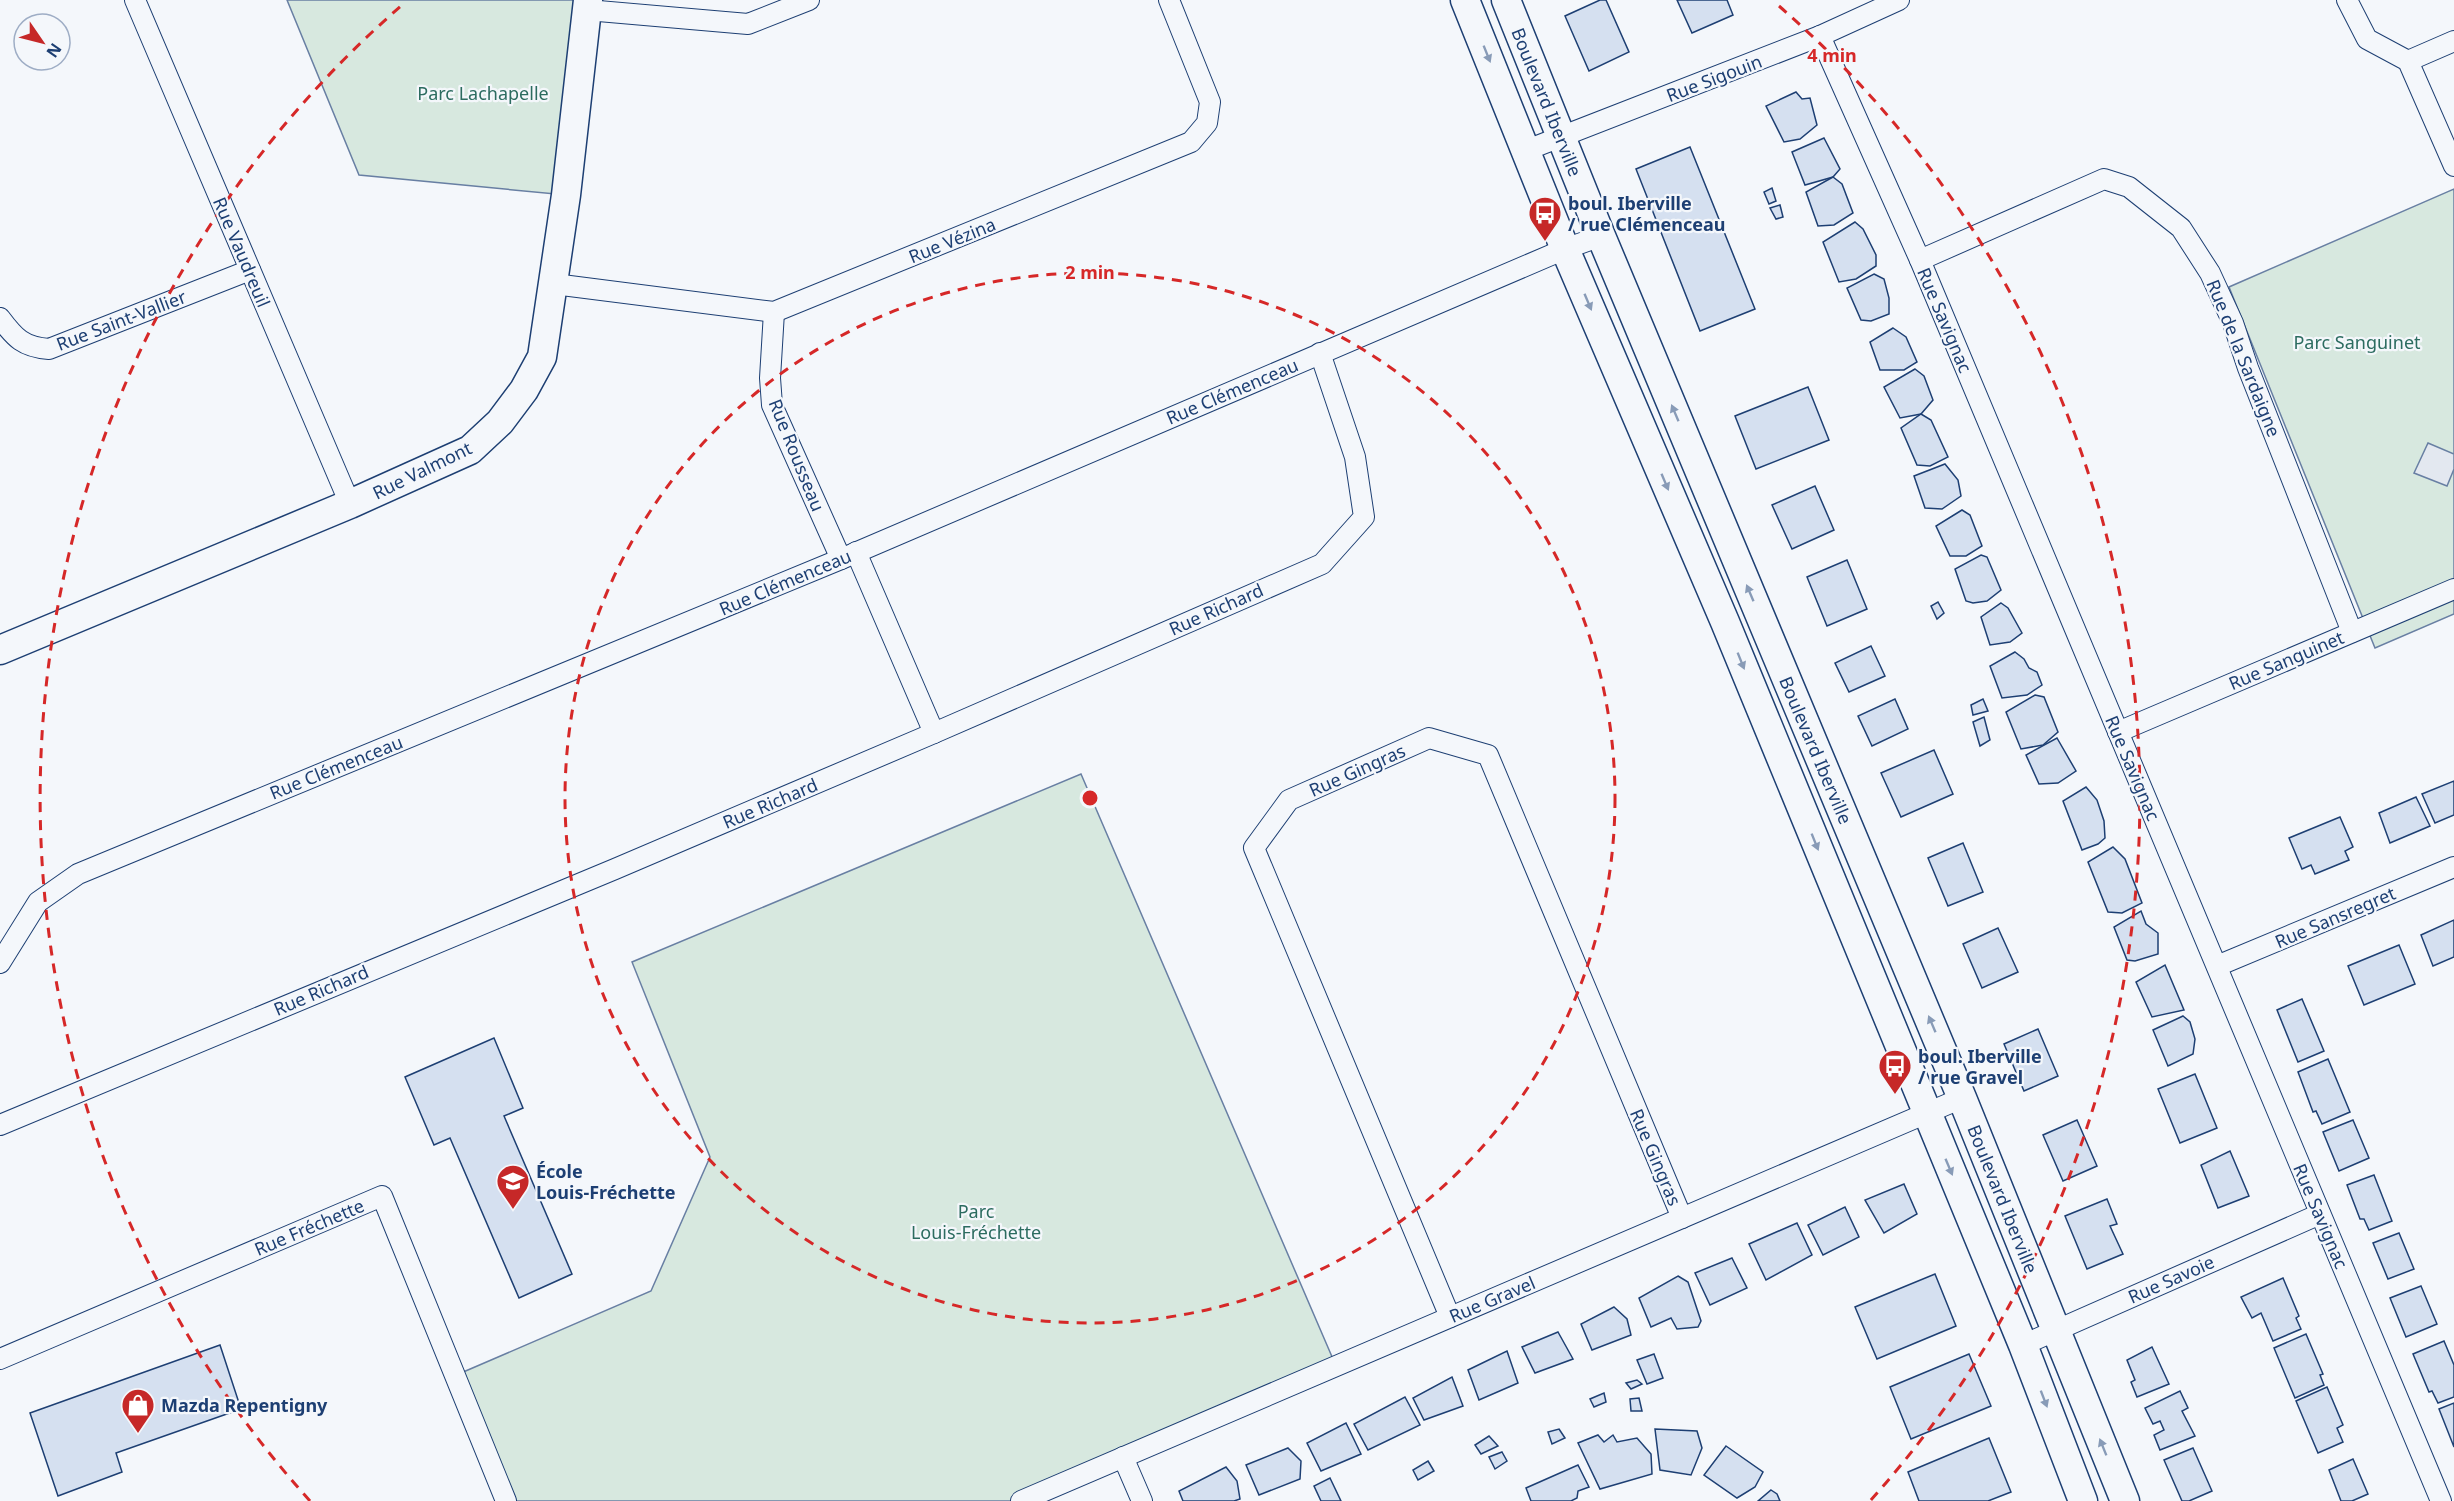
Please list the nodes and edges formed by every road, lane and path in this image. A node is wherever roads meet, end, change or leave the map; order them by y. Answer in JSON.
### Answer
{"nodes":[{"id":1,"x":135,"y":0,"type":"edge"},
{"id":2,"x":809,"y":0,"type":"edge"},
{"id":3,"x":1169,"y":0,"type":"edge"},
{"id":4,"x":1465,"y":0,"type":"edge"},
{"id":5,"x":1506,"y":0,"type":"edge"},
{"id":6,"x":1899,"y":0,"type":"edge"},
{"id":7,"x":2347,"y":0,"type":"edge"},
{"id":8,"x":588,"y":5,"type":"edge"},
{"id":9,"x":1820,"y":36,"type":"junction"},
{"id":10,"x":2454,"y":41,"type":"edge"},
{"id":11,"x":2408,"y":61,"type":"junction"},
{"id":12,"x":1562,"y":138,"type":"junction"},
{"id":13,"x":1527,"y":150,"type":"junction"},
{"id":14,"x":2454,"y":166,"type":"edge"},
{"id":15,"x":1600,"y":236,"type":"junction"},
{"id":16,"x":1565,"y":249,"type":"junction"},
{"id":17,"x":1920,"y":260,"type":"junction"},
{"id":18,"x":250,"y":270,"type":"junction"},
{"id":19,"x":554,"y":284,"type":"junction"},
{"id":20,"x":774,"y":312,"type":"junction"},
{"id":21,"x":0,"y":318,"type":"edge"},
{"id":22,"x":1320,"y":353,"type":"junction"},
{"id":23,"x":350,"y":504,"type":"junction"},
{"id":24,"x":849,"y":556,"type":"junction"},
{"id":25,"x":2454,"y":589,"type":"edge"},
{"id":26,"x":2352,"y":632,"type":"junction"},
{"id":27,"x":0,"y":650,"type":"edge"},
{"id":28,"x":2118,"y":732,"type":"junction"},
{"id":29,"x":934,"y":734,"type":"junction"},
{"id":30,"x":2454,"y":867,"type":"edge"},
{"id":31,"x":0,"y":963,"type":"edge"},
{"id":32,"x":2217,"y":966,"type":"junction"},
{"id":33,"x":1962,"y":1098,"type":"junction"},
{"id":34,"x":1927,"y":1113,"type":"junction"},
{"id":35,"x":0,"y":1125,"type":"edge"},
{"id":36,"x":2320,"y":1214,"type":"junction"},
{"id":37,"x":1682,"y":1218,"type":"junction"},
{"id":38,"x":1450,"y":1317,"type":"junction"},
{"id":39,"x":2056,"y":1330,"type":"junction"},
{"id":40,"x":2023,"y":1345,"type":"junction"},
{"id":41,"x":0,"y":1359,"type":"edge"},
{"id":42,"x":1123,"y":1457,"type":"junction"},
{"id":43,"x":2454,"y":1496,"type":"edge"},
{"id":44,"x":507,"y":1501,"type":"edge"},
{"id":45,"x":1021,"y":1501,"type":"edge"},
{"id":46,"x":1142,"y":1501,"type":"edge"},
{"id":47,"x":2083,"y":1501,"type":"edge"},
{"id":48,"x":2125,"y":1501,"type":"edge"},
{"id":49,"x":2441,"y":1501,"type":"edge"}],
"edges":[{"from":1,"to":18,"type":"street","name":"Rue Vaudreuil"},
{"from":2,"to":8,"type":"street"},
{"from":3,"to":20,"type":"street","name":"Rue Vézina"},
{"from":4,"to":13,"type":"street","name":"Boulevard Iberville","one_way":true},
{"from":5,"to":12,"type":"street","name":"Boulevard Iberville"},
{"from":6,"to":9,"type":"street","name":"Rue Sigouin"},
{"from":7,"to":11,"type":"street"},
{"from":8,"to":19,"type":"street","name":"Rue Valmont"},
{"from":9,"to":12,"type":"street","name":"Rue Sigouin"},
{"from":9,"to":17,"type":"street","name":"Rue Savignac"},
{"from":10,"to":11,"type":"street"},
{"from":11,"to":14,"type":"street"},
{"from":12,"to":13,"type":"street","name":"Rue Sigouin"},
{"from":12,"to":15,"type":"street","name":"Boulevard Iberville"},
{"from":13,"to":16,"type":"street","name":"Boulevard Iberville"},
{"from":15,"to":16,"type":"street","name":"Rue Clémenceau"},
{"from":33,"to":15,"type":"street","name":"Boulevard Iberville","one_way":true},
{"from":16,"to":22,"type":"street","name":"Rue Clémenceau"},
{"from":16,"to":34,"type":"street","name":"Boulevard Iberville","one_way":true},
{"from":17,"to":26,"type":"street","name":"Rue de la Sardaigne"},
{"from":17,"to":28,"type":"street","name":"Rue Savignac"},
{"from":18,"to":21,"type":"street","name":"Rue Saint-Vallier"},
{"from":18,"to":23,"type":"street","name":"Rue Vaudreuil"},
{"from":19,"to":20,"type":"street","name":"Rue Vézina"},
{"from":19,"to":23,"type":"street","name":"Rue Valmont"},
{"from":20,"to":24,"type":"street","name":"Rue Rousseau"},
{"from":22,"to":24,"type":"street","name":"Rue Clémenceau"},
{"from":22,"to":29,"type":"street","name":"Rue Richard"},
{"from":23,"to":27,"type":"street","name":"Rue Valmont"},
{"from":24,"to":29,"type":"street","name":"Rue Rousseau"},
{"from":24,"to":31,"type":"street","name":"Rue Clémenceau"},
{"from":25,"to":26,"type":"street","name":"Rue Sanguinet"},
{"from":26,"to":28,"type":"street","name":"Rue Sanguinet"},
{"from":28,"to":32,"type":"street","name":"Rue Savignac"},
{"from":29,"to":35,"type":"street","name":"Rue Richard"},
{"from":30,"to":32,"type":"street","name":"Rue Sansregret"},
{"from":32,"to":36,"type":"street","name":"Rue Savignac"},
{"from":33,"to":34,"type":"street","name":"Rue Gravel"},
{"from":33,"to":39,"type":"street","name":"Boulevard Iberville"},
{"from":34,"to":37,"type":"street","name":"Rue Gravel"},
{"from":34,"to":40,"type":"street","name":"Boulevard Iberville","one_way":true},
{"from":36,"to":39,"type":"street","name":"Rue Savoie"},
{"from":36,"to":49,"type":"street","name":"Rue Savignac"},
{"from":37,"to":38,"type":"street","name":"Rue Gravel"},
{"from":37,"to":38,"type":"street","name":"Rue Gingras"},
{"from":38,"to":42,"type":"street","name":"Rue Gravel"},
{"from":39,"to":40,"type":"street","name":"Rue Savoie"},
{"from":48,"to":39,"type":"street","name":"Boulevard Iberville","one_way":true},
{"from":40,"to":47,"type":"street","name":"Boulevard Iberville","one_way":true},
{"from":41,"to":44,"type":"street","name":"Rue Fréchette"},
{"from":42,"to":45,"type":"street","name":"Rue Gravel"},
{"from":42,"to":46,"type":"street"},
{"from":43,"to":49,"type":"street"}]}
